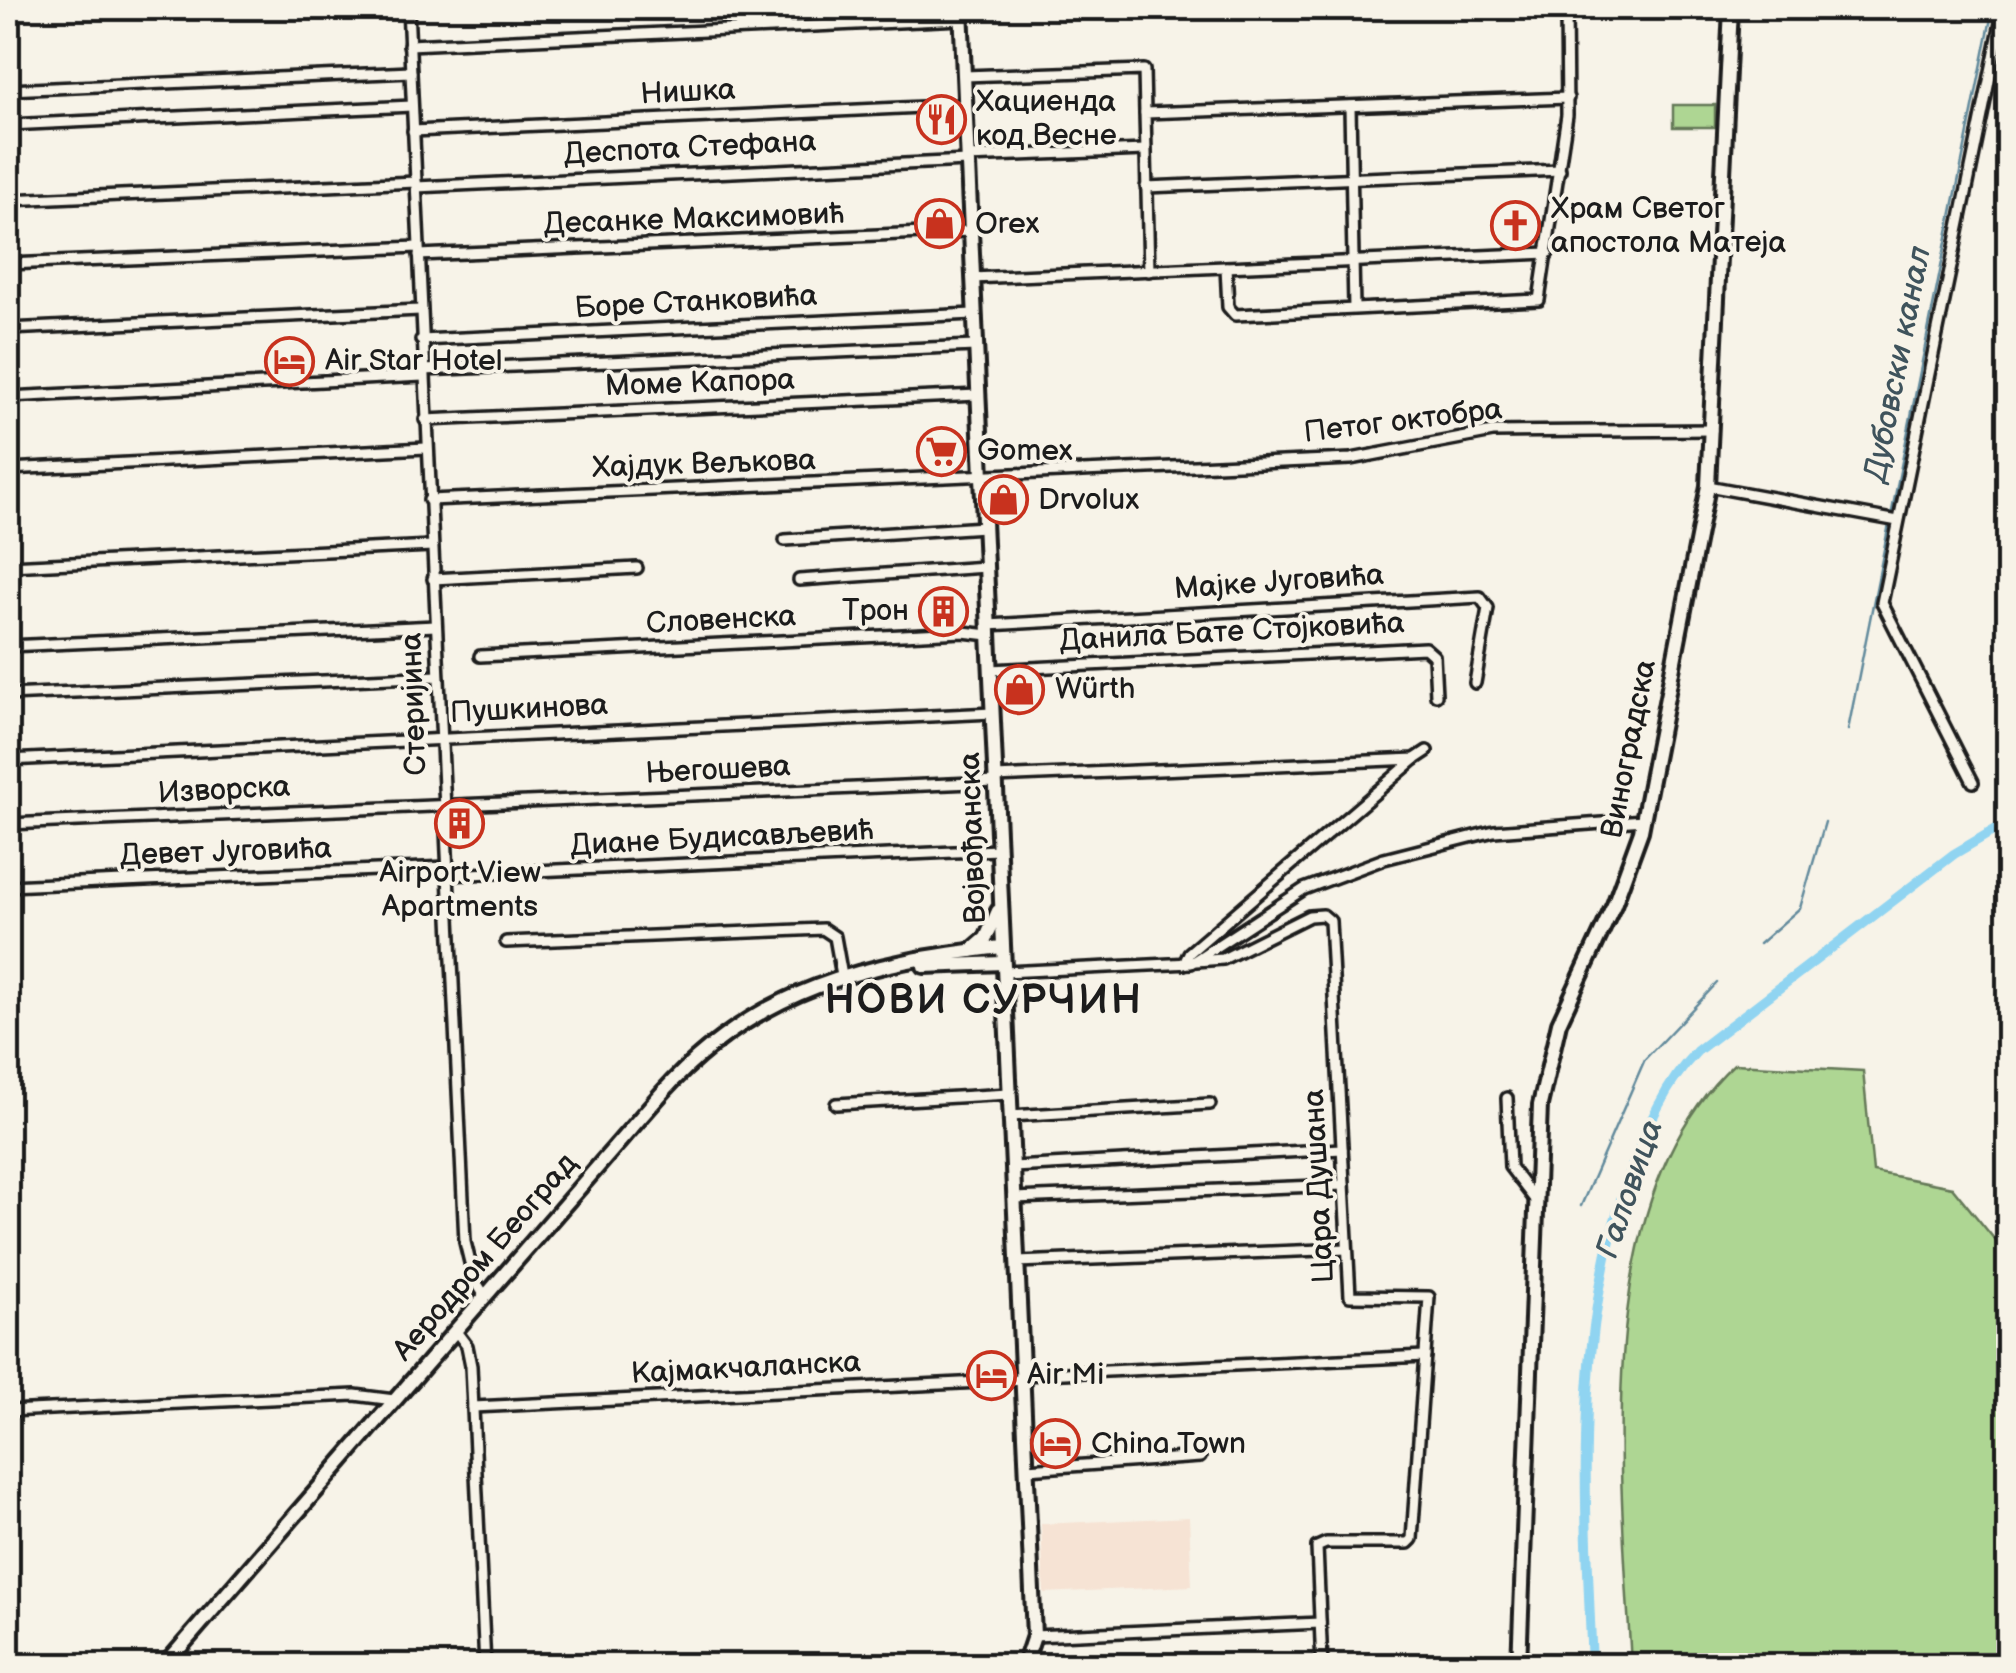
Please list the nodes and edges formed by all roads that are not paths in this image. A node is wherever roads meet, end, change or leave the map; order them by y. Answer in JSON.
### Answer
{"nodes":[{"id":1,"x":408,"y":8,"type":"edge"},
{"id":2,"x":1566,"y":8,"type":"edge"},
{"id":3,"x":1731,"y":8,"type":"edge"},
{"id":4,"x":2004,"y":8,"type":"edge"},
{"id":5,"x":962,"y":13,"type":"edge"},
{"id":6,"x":409,"y":45,"type":"junction"},
{"id":7,"x":410,"y":72,"type":"junction"},
{"id":8,"x":964,"y":76,"type":"junction"},
{"id":9,"x":8,"y":90,"type":"edge"},
{"id":10,"x":1568,"y":98,"type":"junction"},
{"id":11,"x":965,"y":105,"type":"junction"},
{"id":12,"x":412,"y":106,"type":"junction"},
{"id":13,"x":1350,"y":106,"type":"junction"},
{"id":14,"x":1144,"y":113,"type":"junction"},
{"id":15,"x":8,"y":124,"type":"edge"},
{"id":16,"x":413,"y":130,"type":"junction"},
{"id":17,"x":1145,"y":150,"type":"junction"},
{"id":18,"x":967,"y":159,"type":"junction"},
{"id":19,"x":1560,"y":170,"type":"junction"},
{"id":20,"x":1350,"y":178,"type":"junction"},
{"id":21,"x":416,"y":184,"type":"junction"},
{"id":22,"x":1146,"y":188,"type":"junction"},
{"id":23,"x":8,"y":200,"type":"edge"},
{"id":24,"x":970,"y":232,"type":"junction"},
{"id":25,"x":419,"y":251,"type":"junction"},
{"id":26,"x":1548,"y":253,"type":"junction"},
{"id":27,"x":1352,"y":260,"type":"junction"},
{"id":28,"x":8,"y":264,"type":"edge"},
{"id":29,"x":1226,"y":267,"type":"junction"},
{"id":30,"x":1149,"y":271,"type":"junction"},
{"id":31,"x":972,"y":278,"type":"junction"},
{"id":32,"x":1354,"y":308,"type":"junction"},
{"id":33,"x":420,"y":310,"type":"junction"},
{"id":34,"x":974,"y":314,"type":"junction"},
{"id":35,"x":8,"y":329,"type":"edge"},
{"id":36,"x":421,"y":340,"type":"junction"},
{"id":37,"x":976,"y":346,"type":"junction"},
{"id":38,"x":423,"y":373,"type":"junction"},
{"id":39,"x":978,"y":396,"type":"junction"},
{"id":40,"x":8,"y":397,"type":"edge"},
{"id":41,"x":425,"y":420,"type":"junction"},
{"id":42,"x":1712,"y":430,"type":"junction"},
{"id":43,"x":426,"y":448,"type":"junction"},
{"id":44,"x":8,"y":468,"type":"edge"},
{"id":45,"x":982,"y":476,"type":"junction"},
{"id":46,"x":1708,"y":486,"type":"junction"},
{"id":47,"x":429,"y":500,"type":"junction"},
{"id":48,"x":1896,"y":521,"type":"junction"},
{"id":49,"x":984,"y":526,"type":"junction"},
{"id":50,"x":785,"y":540,"type":"dead end"},
{"id":51,"x":432,"y":546,"type":"junction"},
{"id":52,"x":8,"y":566,"type":"edge"},
{"id":53,"x":637,"y":568,"type":"dead end"},
{"id":54,"x":985,"y":568,"type":"junction"},
{"id":55,"x":434,"y":580,"type":"junction"},
{"id":56,"x":799,"y":580,"type":"dead end"},
{"id":57,"x":436,"y":626,"type":"junction"},
{"id":58,"x":988,"y":628,"type":"junction"},
{"id":59,"x":8,"y":646,"type":"edge"},
{"id":60,"x":480,"y":656,"type":"dead end"},
{"id":61,"x":991,"y":670,"type":"junction"},
{"id":62,"x":438,"y":676,"type":"junction"},
{"id":63,"x":1475,"y":684,"type":"dead end"},
{"id":64,"x":1436,"y":694,"type":"dead end"},
{"id":65,"x":8,"y":695,"type":"edge"},
{"id":66,"x":993,"y":713,"type":"junction"},
{"id":67,"x":440,"y":738,"type":"junction"},
{"id":68,"x":1426,"y":751,"type":"dead end"},
{"id":69,"x":8,"y":760,"type":"edge"},
{"id":70,"x":1414,"y":760,"type":"junction"},
{"id":71,"x":995,"y":779,"type":"junction"},
{"id":72,"x":1973,"y":782,"type":"dead end"},
{"id":73,"x":444,"y":805,"type":"junction"},
{"id":74,"x":1644,"y":820,"type":"junction"},
{"id":75,"x":8,"y":824,"type":"edge"},
{"id":76,"x":998,"y":850,"type":"junction"},
{"id":77,"x":447,"y":871,"type":"junction"},
{"id":78,"x":8,"y":886,"type":"edge"},
{"id":79,"x":1000,"y":904,"type":"junction"},
{"id":80,"x":506,"y":942,"type":"dead end"},
{"id":81,"x":1002,"y":948,"type":"junction"},
{"id":82,"x":970,"y":951,"type":"junction"},
{"id":83,"x":1196,"y":961,"type":"junction"},
{"id":84,"x":902,"y":964,"type":"junction"},
{"id":85,"x":1184,"y":964,"type":"junction"},
{"id":86,"x":1003,"y":968,"type":"junction"},
{"id":87,"x":842,"y":976,"type":"junction"},
{"id":88,"x":1009,"y":1094,"type":"junction"},
{"id":89,"x":1507,"y":1098,"type":"dead end"},
{"id":90,"x":836,"y":1104,"type":"dead end"},
{"id":91,"x":1210,"y":1104,"type":"dead end"},
{"id":92,"x":1010,"y":1116,"type":"junction"},
{"id":93,"x":1342,"y":1149,"type":"junction"},
{"id":94,"x":1012,"y":1167,"type":"junction"},
{"id":95,"x":1344,"y":1185,"type":"junction"},
{"id":96,"x":1014,"y":1198,"type":"junction"},
{"id":97,"x":1538,"y":1203,"type":"junction"},
{"id":98,"x":1347,"y":1249,"type":"junction"},
{"id":99,"x":1017,"y":1262,"type":"junction"},
{"id":100,"x":485,"y":1296,"type":"junction"},
{"id":101,"x":455,"y":1330,"type":"junction"},
{"id":102,"x":1426,"y":1356,"type":"junction"},
{"id":103,"x":1022,"y":1378,"type":"junction"},
{"id":104,"x":394,"y":1400,"type":"junction"},
{"id":105,"x":473,"y":1407,"type":"junction"},
{"id":106,"x":8,"y":1412,"type":"edge"},
{"id":107,"x":1200,"y":1457,"type":"dead end"},
{"id":108,"x":1026,"y":1469,"type":"junction"},
{"id":109,"x":1320,"y":1623,"type":"junction"},
{"id":110,"x":1034,"y":1636,"type":"junction"},
{"id":111,"x":164,"y":1666,"type":"edge"},
{"id":112,"x":484,"y":1666,"type":"edge"},
{"id":113,"x":1024,"y":1666,"type":"edge"},
{"id":114,"x":1322,"y":1666,"type":"edge"},
{"id":115,"x":1519,"y":1666,"type":"edge"}],
"edges":[{"from":1,"to":6,"type":"street","name":"Стеријина"},
{"from":2,"to":10,"type":"street"},
{"from":3,"to":42,"type":"street","name":"Виноградска"},
{"from":4,"to":48,"type":"street"},
{"from":5,"to":6,"type":"street"},
{"from":5,"to":8,"type":"street","name":"Војвођанска"},
{"from":6,"to":7,"type":"street","name":"Стеријина"},
{"from":7,"to":9,"type":"street"},
{"from":7,"to":12,"type":"street","name":"Стеријина"},
{"from":8,"to":11,"type":"street","name":"Војвођанска"},
{"from":8,"to":14,"type":"street"},
{"from":10,"to":13,"type":"street"},
{"from":10,"to":19,"type":"street"},
{"from":11,"to":16,"type":"street","name":"Нишка"},
{"from":11,"to":18,"type":"street","name":"Војвођанска"},
{"from":12,"to":15,"type":"street"},
{"from":12,"to":16,"type":"street","name":"Стеријина"},
{"from":13,"to":14,"type":"street"},
{"from":13,"to":20,"type":"street"},
{"from":14,"to":17,"type":"street"},
{"from":16,"to":21,"type":"street","name":"Стеријина"},
{"from":17,"to":18,"type":"street","name":"Деспота Стефана"},
{"from":17,"to":22,"type":"street"},
{"from":18,"to":21,"type":"street","name":"Деспота Стефана"},
{"from":18,"to":24,"type":"street","name":"Војвођанска"},
{"from":19,"to":20,"type":"street"},
{"from":19,"to":26,"type":"street"},
{"from":20,"to":22,"type":"street"},
{"from":20,"to":27,"type":"street"},
{"from":21,"to":23,"type":"street","name":"Деспота Стефана"},
{"from":21,"to":25,"type":"street","name":"Стеријина"},
{"from":22,"to":30,"type":"street"},
{"from":24,"to":25,"type":"street","name":"Десанке Максимовић"},
{"from":24,"to":31,"type":"street","name":"Војвођанска"},
{"from":25,"to":28,"type":"street","name":"Десанке Максимовић"},
{"from":25,"to":33,"type":"street","name":"Стеријина"},
{"from":26,"to":27,"type":"street"},
{"from":26,"to":32,"type":"street"},
{"from":27,"to":29,"type":"street"},
{"from":27,"to":32,"type":"street"},
{"from":29,"to":30,"type":"street"},
{"from":29,"to":32,"type":"street"},
{"from":30,"to":31,"type":"street"},
{"from":31,"to":34,"type":"street","name":"Војвођанска"},
{"from":33,"to":35,"type":"street"},
{"from":33,"to":36,"type":"street","name":"Стеријина"},
{"from":34,"to":36,"type":"street","name":"Боре Станковића"},
{"from":34,"to":37,"type":"street","name":"Војвођанска"},
{"from":36,"to":38,"type":"street","name":"Стеријина"},
{"from":37,"to":38,"type":"street"},
{"from":37,"to":39,"type":"street","name":"Војвођанска"},
{"from":38,"to":40,"type":"street"},
{"from":38,"to":41,"type":"street","name":"Стеријина"},
{"from":39,"to":41,"type":"street","name":"Моме Капора"},
{"from":39,"to":45,"type":"street","name":"Војвођанска"},
{"from":41,"to":43,"type":"street","name":"Стеријина"},
{"from":42,"to":45,"type":"street","name":"Петог октобра"},
{"from":42,"to":46,"type":"street","name":"Виноградска"},
{"from":43,"to":44,"type":"street"},
{"from":43,"to":47,"type":"street","name":"Стеријина"},
{"from":45,"to":47,"type":"street","name":"Хајдук Вељкова"},
{"from":45,"to":49,"type":"street","name":"Војвођанска"},
{"from":46,"to":48,"type":"street"},
{"from":46,"to":74,"type":"street","name":"Виноградска"},
{"from":47,"to":51,"type":"street","name":"Стеријина"},
{"from":48,"to":72,"type":"street"},
{"from":49,"to":50,"type":"street"},
{"from":49,"to":54,"type":"street","name":"Војвођанска"},
{"from":51,"to":52,"type":"street"},
{"from":51,"to":55,"type":"street","name":"Стеријина"},
{"from":53,"to":55,"type":"street"},
{"from":54,"to":56,"type":"street"},
{"from":54,"to":58,"type":"street","name":"Војвођанска"},
{"from":55,"to":57,"type":"street","name":"Стеријина"},
{"from":57,"to":59,"type":"street"},
{"from":57,"to":62,"type":"street","name":"Стеријина"},
{"from":58,"to":60,"type":"street","name":"Словенска"},
{"from":58,"to":61,"type":"street","name":"Војвођанска"},
{"from":58,"to":63,"type":"street","name":"Мајке Југовића"},
{"from":61,"to":64,"type":"street","name":"Данила Бате Стојковића"},
{"from":61,"to":66,"type":"street","name":"Војвођанска"},
{"from":62,"to":65,"type":"street"},
{"from":62,"to":67,"type":"street","name":"Стеријина"},
{"from":66,"to":67,"type":"street","name":"Пушкинова"},
{"from":66,"to":71,"type":"street","name":"Војвођанска"},
{"from":67,"to":69,"type":"street","name":"Пушкинова"},
{"from":67,"to":73,"type":"street","name":"Стеријина"},
{"from":68,"to":70,"type":"street"},
{"from":70,"to":71,"type":"street","name":"Његошева"},
{"from":70,"to":85,"type":"street"},
{"from":71,"to":73,"type":"street","name":"Његошева"},
{"from":71,"to":76,"type":"street","name":"Војвођанска"},
{"from":73,"to":75,"type":"street","name":"Изворска"},
{"from":73,"to":77,"type":"street","name":"Стеријина"},
{"from":74,"to":83,"type":"street"},
{"from":74,"to":97,"type":"street","name":"Виноградска"},
{"from":76,"to":77,"type":"street","name":"Диане Будисављевић"},
{"from":76,"to":79,"type":"street","name":"Војвођанска"},
{"from":77,"to":78,"type":"street","name":"Девет Југовића"},
{"from":77,"to":100,"type":"street","name":"Стеријина"},
{"from":79,"to":81,"type":"street","name":"Војвођанска"},
{"from":79,"to":82,"type":"street"},
{"from":80,"to":87,"type":"street"},
{"from":81,"to":82,"type":"street","name":"Аеродром Београд"},
{"from":81,"to":86,"type":"street","name":"Војвођанска"},
{"from":82,"to":84,"type":"street","name":"Аеродром Београд"},
{"from":83,"to":85,"type":"street"},
{"from":83,"to":93,"type":"street","name":"Цара Душана"},
{"from":84,"to":86,"type":"street","name":"Аеродром Београд"},
{"from":84,"to":87,"type":"street","name":"Аеродром Београд"},
{"from":85,"to":86,"type":"street"},
{"from":86,"to":88,"type":"street","name":"Војвођанска"},
{"from":87,"to":100,"type":"street","name":"Аеродром Београд"},
{"from":88,"to":90,"type":"street"},
{"from":88,"to":92,"type":"street","name":"Војвођанска"},
{"from":89,"to":97,"type":"street"},
{"from":91,"to":92,"type":"street"},
{"from":92,"to":94,"type":"street","name":"Војвођанска"},
{"from":93,"to":94,"type":"street"},
{"from":93,"to":95,"type":"street","name":"Цара Душана"},
{"from":94,"to":96,"type":"street","name":"Војвођанска"},
{"from":95,"to":96,"type":"street"},
{"from":95,"to":98,"type":"street","name":"Цара Душана"},
{"from":96,"to":99,"type":"street","name":"Војвођанска"},
{"from":97,"to":115,"type":"street","name":"Виноградска"},
{"from":98,"to":99,"type":"street"},
{"from":98,"to":102,"type":"street","name":"Цара Душана"},
{"from":99,"to":103,"type":"street","name":"Војвођанска"},
{"from":100,"to":101,"type":"street","name":"Аеродром Београд"},
{"from":101,"to":104,"type":"street","name":"Аеродром Београд"},
{"from":101,"to":105,"type":"street"},
{"from":102,"to":103,"type":"street","name":"Кајмакчаланска"},
{"from":102,"to":109,"type":"street","name":"Цара Душана"},
{"from":103,"to":105,"type":"street","name":"Кајмакчаланска"},
{"from":103,"to":108,"type":"street","name":"Војвођанска"},
{"from":104,"to":106,"type":"street"},
{"from":104,"to":111,"type":"street","name":"Аеродром Београд"},
{"from":105,"to":112,"type":"street"},
{"from":107,"to":108,"type":"street"},
{"from":108,"to":110,"type":"street","name":"Војвођанска"},
{"from":109,"to":110,"type":"street"},
{"from":109,"to":114,"type":"street","name":"Цара Душана"},
{"from":110,"to":113,"type":"street","name":"Војвођанска"}]}
